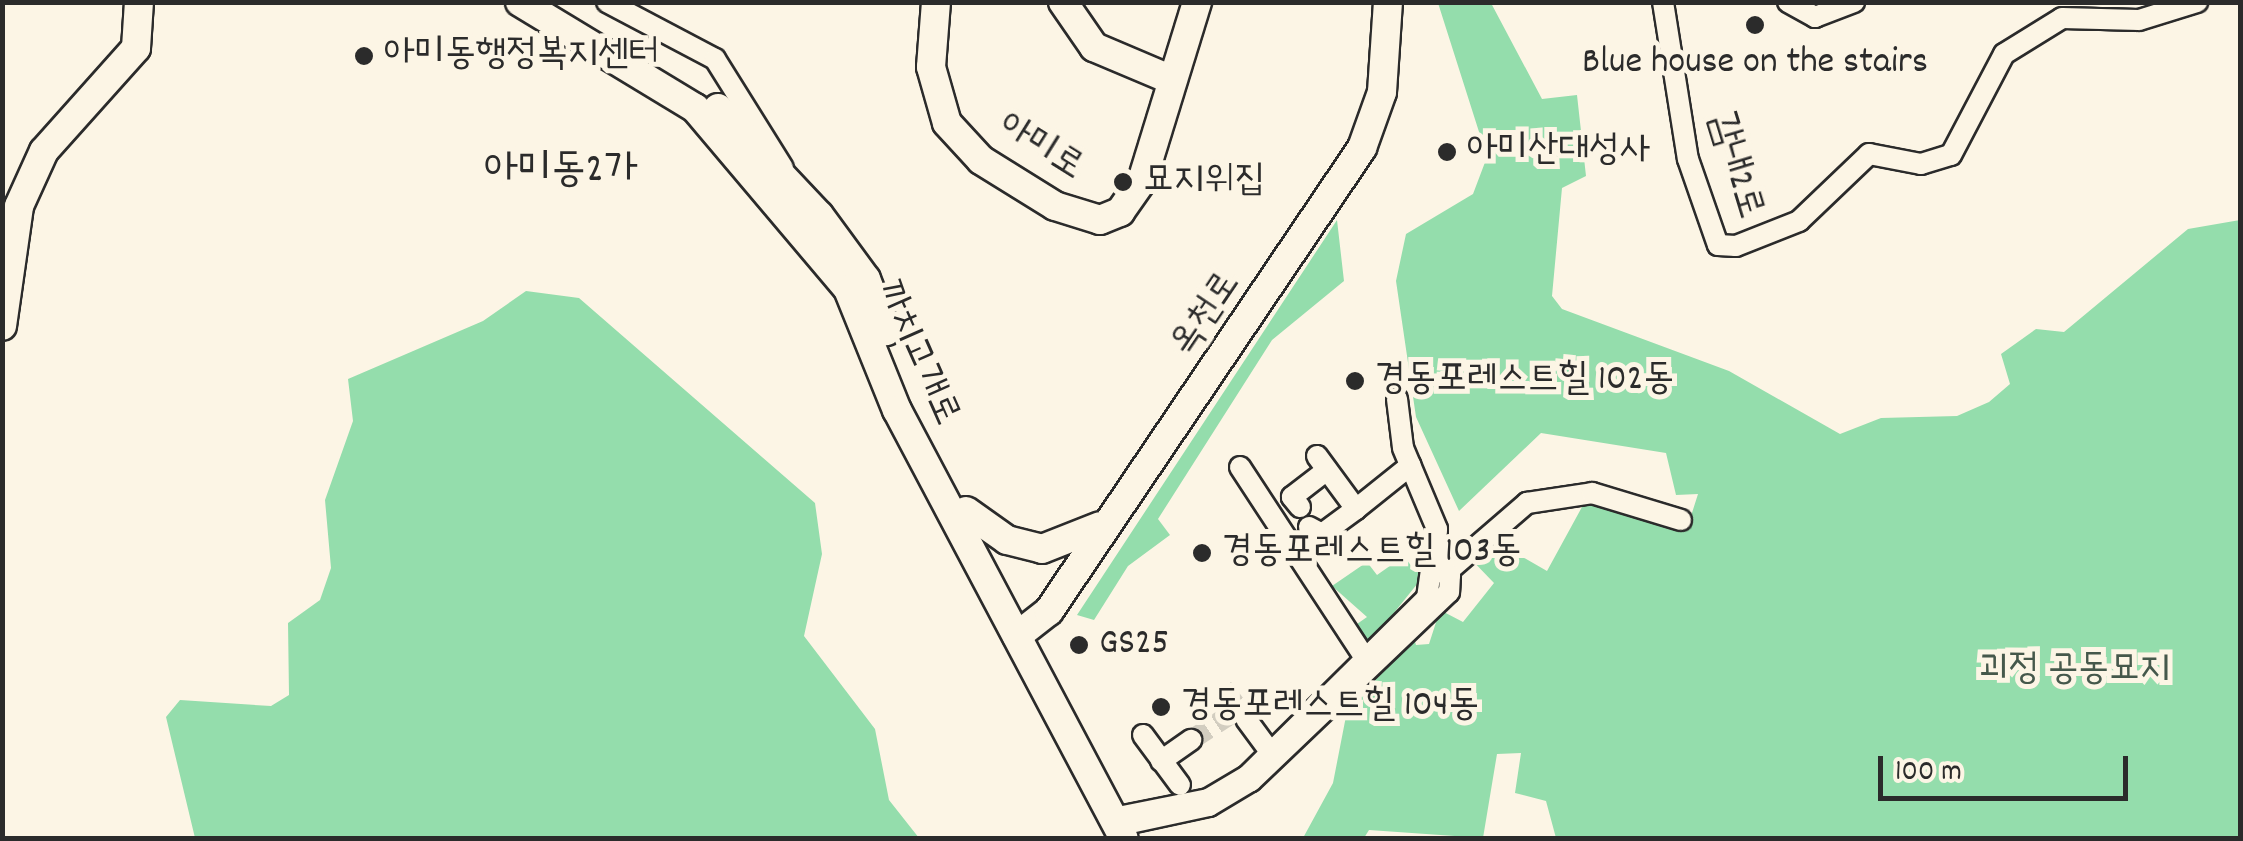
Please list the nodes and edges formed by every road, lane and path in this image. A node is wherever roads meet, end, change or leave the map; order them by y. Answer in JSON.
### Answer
{"nodes":[{"id":1,"x":139,"y":2,"type":"edge"},
{"id":2,"x":520,"y":2,"type":"edge"},
{"id":3,"x":556,"y":2,"type":"edge"},
{"id":4,"x":607,"y":2,"type":"edge"},
{"id":5,"x":936,"y":2,"type":"edge"},
{"id":6,"x":1063,"y":2,"type":"edge"},
{"id":7,"x":1197,"y":2,"type":"edge"},
{"id":8,"x":1388,"y":2,"type":"edge"},
{"id":9,"x":1663,"y":2,"type":"edge"},
{"id":10,"x":1788,"y":2,"type":"edge"},
{"id":11,"x":1854,"y":2,"type":"edge"},
{"id":12,"x":2197,"y":2,"type":"edge"},
{"id":13,"x":1172,"y":80,"type":"junction"},
{"id":14,"x":783,"y":168,"type":"junction"},
{"id":15,"x":6,"y":244,"type":"edge"},
{"id":16,"x":2,"y":326,"type":"edge"},
{"id":17,"x":1397,"y":399,"type":"dead end"},
{"id":18,"x":1411,"y":464,"type":"junction"},
{"id":19,"x":1242,"y":466,"type":"dead end"},
{"id":20,"x":1356,"y":509,"type":"junction"},
{"id":21,"x":966,"y":511,"type":"junction"},
{"id":22,"x":1681,"y":520,"type":"dead end"},
{"id":23,"x":1106,"y":523,"type":"junction"},
{"id":24,"x":1303,"y":541,"type":"junction"},
{"id":25,"x":1440,"y":570,"type":"junction"},
{"id":26,"x":1033,"y":625,"type":"junction"},
{"id":27,"x":1368,"y":657,"type":"junction"},
{"id":28,"x":1249,"y":716,"type":"tunnel mouth"},
{"id":29,"x":1142,"y":735,"type":"dead end"},
{"id":30,"x":1191,"y":740,"type":"tunnel mouth"},
{"id":31,"x":1275,"y":751,"type":"junction"},
{"id":32,"x":1161,"y":761,"type":"junction"},
{"id":33,"x":1180,"y":786,"type":"dead end"},
{"id":34,"x":1126,"y":826,"type":"edge"}],
"edges":[{"from":1,"to":15,"type":"street"},
{"from":2,"to":26,"type":"street","name":"까치고개로"},
{"from":3,"to":14,"type":"street"},
{"from":4,"to":14,"type":"street"},
{"from":5,"to":13,"type":"street","name":"아미로"},
{"from":6,"to":13,"type":"street"},
{"from":7,"to":13,"type":"street","name":"아미로"},
{"from":8,"to":23,"type":"street","name":"옥천로"},
{"from":9,"to":12,"type":"street","name":"감내2로"},
{"from":10,"to":11,"type":"street"},
{"from":14,"to":21,"type":"street"},
{"from":15,"to":16,"type":"street"},
{"from":17,"to":18,"type":"street"},
{"from":18,"to":20,"type":"street"},
{"from":18,"to":25,"type":"street"},
{"from":19,"to":24,"type":"street"},
{"from":20,"to":24,"type":"street"},
{"from":20,"to":24,"type":"street"},
{"from":21,"to":23,"type":"street"},
{"from":21,"to":26,"type":"street"},
{"from":22,"to":25,"type":"street"},
{"from":23,"to":26,"type":"street","name":"옥천로"},
{"from":24,"to":27,"type":"street"},
{"from":25,"to":27,"type":"street"},
{"from":26,"to":34,"type":"street","name":"까치고개로"},
{"from":26,"to":34,"type":"street"},
{"from":27,"to":31,"type":"street"},
{"from":28,"to":31,"type":"street"},
{"from":29,"to":32,"type":"street"},
{"from":30,"to":32,"type":"street"},
{"from":31,"to":34,"type":"street"},
{"from":32,"to":33,"type":"street"}]}
